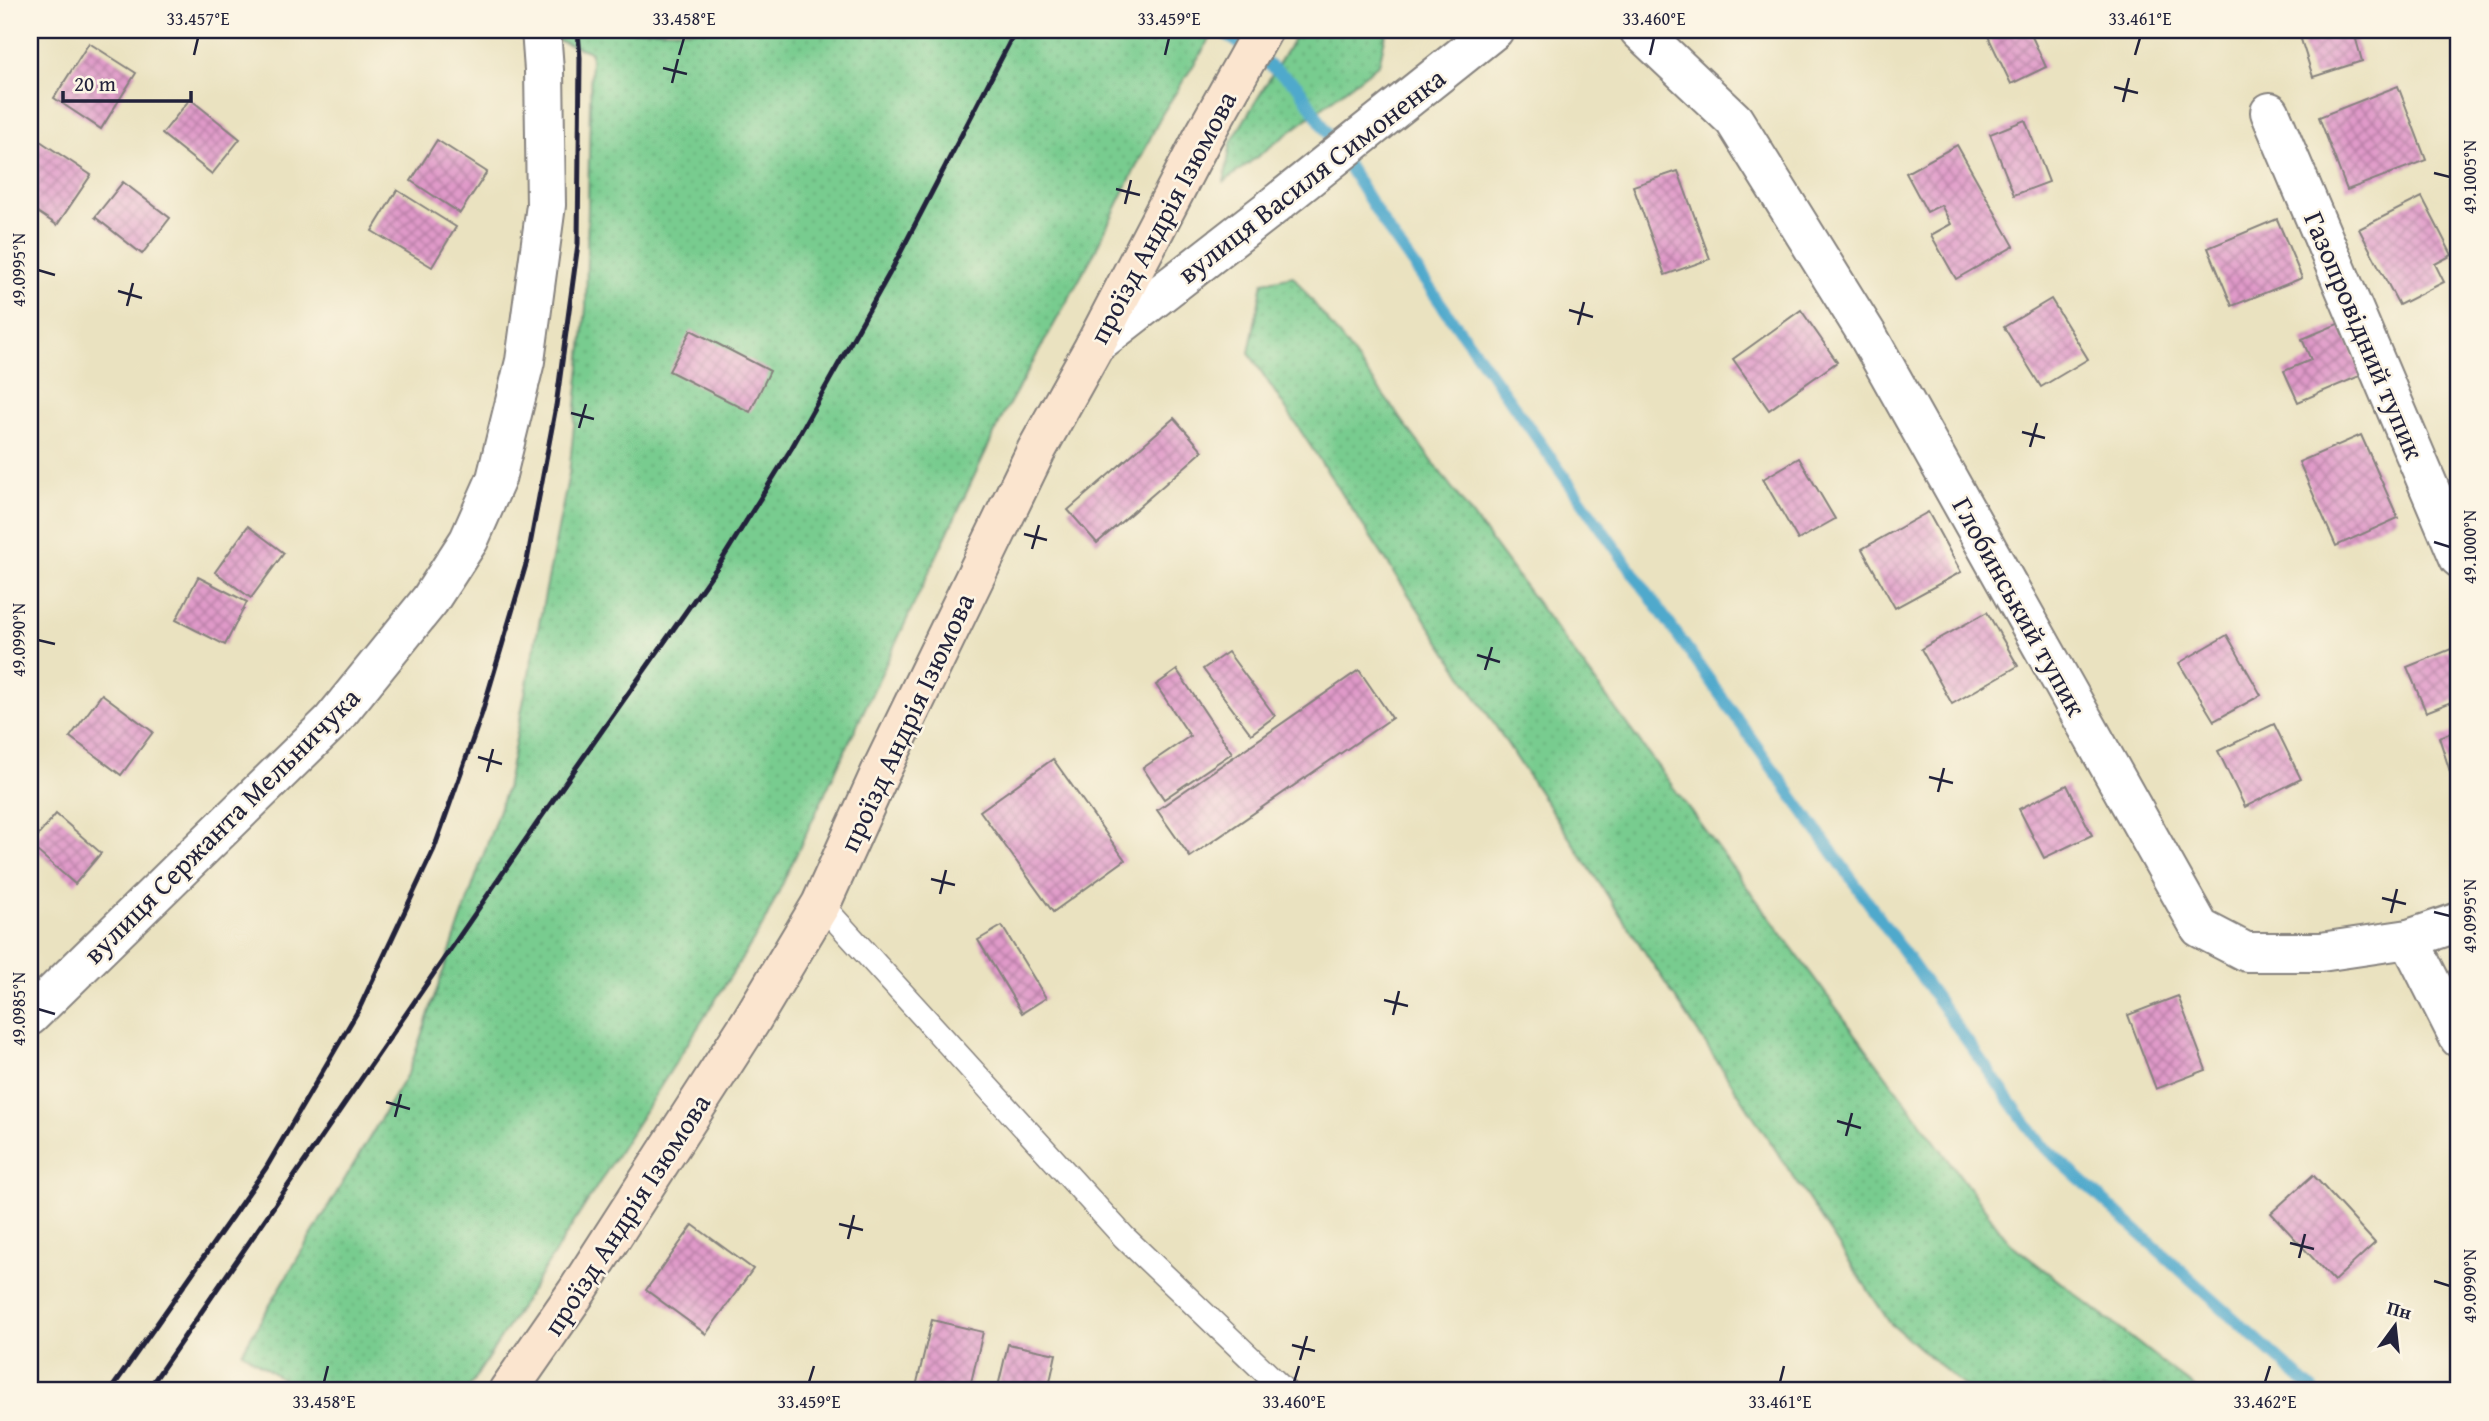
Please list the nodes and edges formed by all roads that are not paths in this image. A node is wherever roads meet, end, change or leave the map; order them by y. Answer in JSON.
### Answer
{"nodes":[{"id":1,"x":541,"y":30,"type":"edge"},
{"id":2,"x":1263,"y":30,"type":"edge"},
{"id":3,"x":1494,"y":30,"type":"edge"},
{"id":4,"x":1639,"y":30,"type":"edge"},
{"id":5,"x":2270,"y":112,"type":"dead end"},
{"id":6,"x":1095,"y":345,"type":"junction"},
{"id":7,"x":2459,"y":558,"type":"edge"},
{"id":8,"x":821,"y":904,"type":"junction"},
{"id":9,"x":2459,"y":922,"type":"edge"},
{"id":10,"x":2409,"y":939,"type":"junction"},
{"id":11,"x":30,"y":1016,"type":"edge"},
{"id":12,"x":2459,"y":1038,"type":"edge"},
{"id":13,"x":508,"y":1391,"type":"edge"},
{"id":14,"x":1285,"y":1391,"type":"edge"}],
"edges":[{"from":1,"to":11,"type":"street","name":"вулиця Сержанта Мельничука"},
{"from":2,"to":6,"type":"street","name":"проїзд Андрія Ізюмова"},
{"from":3,"to":6,"type":"street","name":"вулиця Василя Симоненка"},
{"from":4,"to":10,"type":"street","name":"Глобинський тупик"},
{"from":5,"to":7,"type":"street","name":"Газопровідний тупик"},
{"from":6,"to":8,"type":"street","name":"проїзд Андрія Ізюмова"},
{"from":8,"to":13,"type":"street","name":"проїзд Андрія Ізюмова"},
{"from":8,"to":14,"type":"lane"},
{"from":9,"to":10,"type":"street","name":"Глобинський тупик"},
{"from":10,"to":12,"type":"street"}]}
